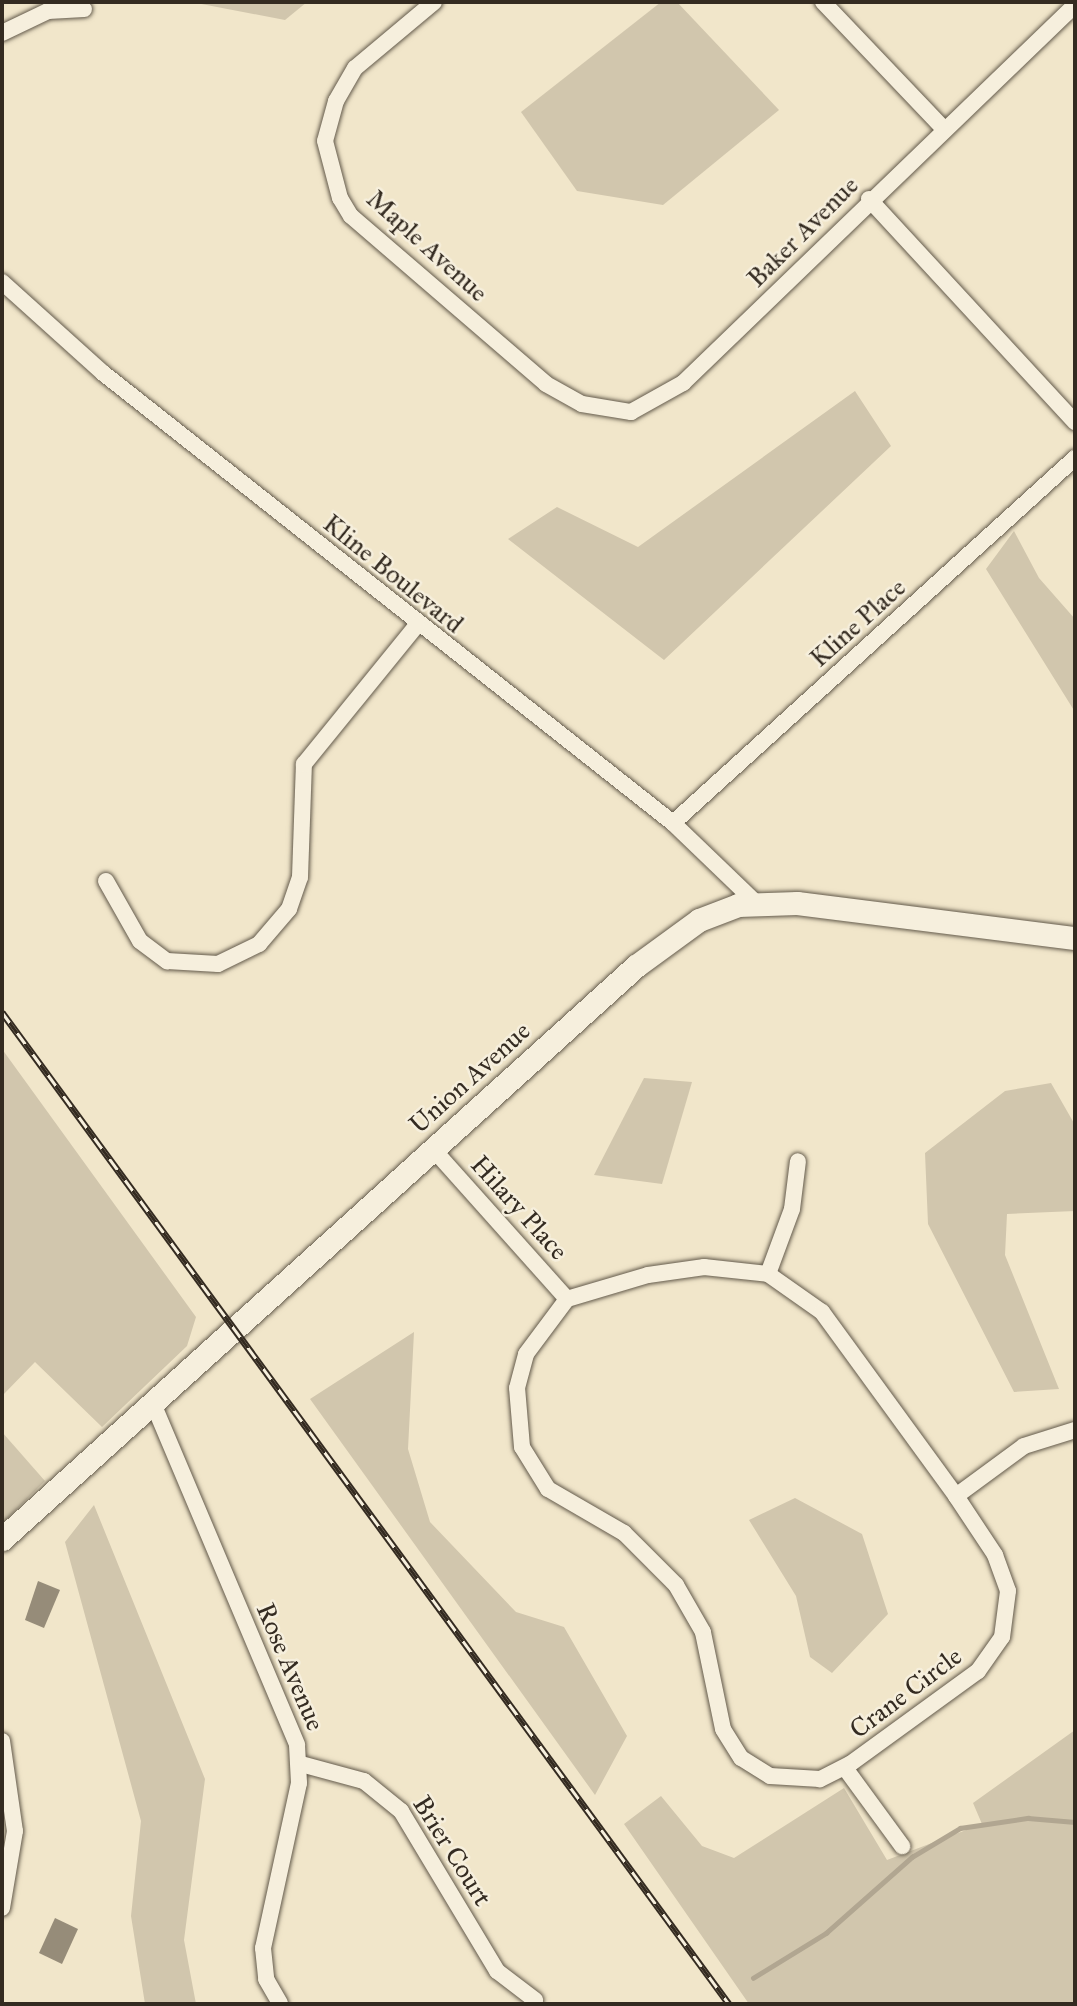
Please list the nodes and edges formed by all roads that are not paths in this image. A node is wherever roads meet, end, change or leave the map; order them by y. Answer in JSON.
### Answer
{"nodes":[{"id":1,"x":434,"y":2,"type":"edge"},
{"id":2,"x":823,"y":2,"type":"edge"},
{"id":3,"x":1075,"y":5,"type":"edge"},
{"id":4,"x":84,"y":9,"type":"dead end"},
{"id":5,"x":2,"y":33,"type":"edge"},
{"id":6,"x":943,"y":128,"type":"junction"},
{"id":7,"x":869,"y":199,"type":"junction"},
{"id":8,"x":2,"y":282,"type":"edge"},
{"id":9,"x":539,"y":377,"type":"joint"},
{"id":10,"x":1075,"y":422,"type":"edge"},
{"id":11,"x":1075,"y":458,"type":"edge"},
{"id":12,"x":417,"y":625,"type":"junction"},
{"id":13,"x":673,"y":823,"type":"junction"},
{"id":14,"x":106,"y":881,"type":"dead end"},
{"id":15,"x":756,"y":903,"type":"junction"},
{"id":16,"x":1075,"y":938,"type":"edge"},
{"id":17,"x":433,"y":1149,"type":"junction"},
{"id":18,"x":798,"y":1161,"type":"dead end"},
{"id":19,"x":768,"y":1274,"type":"junction"},
{"id":20,"x":567,"y":1299,"type":"junction"},
{"id":21,"x":152,"y":1401,"type":"junction"},
{"id":22,"x":1075,"y":1430,"type":"edge"},
{"id":23,"x":956,"y":1496,"type":"junction"},
{"id":24,"x":2,"y":1539,"type":"edge"},
{"id":25,"x":2,"y":1741,"type":"edge"},
{"id":26,"x":301,"y":1764,"type":"junction"},
{"id":27,"x":845,"y":1768,"type":"junction"},
{"id":28,"x":902,"y":1846,"type":"dead end"},
{"id":29,"x":2,"y":1908,"type":"edge"},
{"id":30,"x":535,"y":2000,"type":"dead end"},
{"id":31,"x":280,"y":2003,"type":"edge"}],
"edges":[{"from":1,"to":9,"type":"street","name":"Maple Avenue"},
{"from":2,"to":6,"type":"street"},
{"from":3,"to":6,"type":"street","name":"Baker Avenue"},
{"from":4,"to":5,"type":"street"},
{"from":6,"to":7,"type":"street","name":"Baker Avenue"},
{"from":7,"to":9,"type":"street","name":"Baker Avenue"},
{"from":7,"to":10,"type":"street"},
{"from":8,"to":12,"type":"street","name":"Kline Boulevard"},
{"from":11,"to":13,"type":"street","name":"Kline Place"},
{"from":12,"to":13,"type":"street","name":"Kline Boulevard"},
{"from":12,"to":14,"type":"street"},
{"from":13,"to":15,"type":"street","name":"Kline Boulevard"},
{"from":15,"to":16,"type":"main road","name":"Union Avenue"},
{"from":15,"to":17,"type":"main road","name":"Union Avenue"},
{"from":17,"to":20,"type":"street","name":"Hilary Place"},
{"from":17,"to":21,"type":"main road","name":"Union Avenue"},
{"from":18,"to":19,"type":"street"},
{"from":19,"to":20,"type":"street","name":"Crane Circle"},
{"from":19,"to":23,"type":"street","name":"Crane Circle"},
{"from":20,"to":27,"type":"street","name":"Crane Circle"},
{"from":21,"to":24,"type":"main road","name":"Union Avenue"},
{"from":21,"to":26,"type":"street","name":"Rose Avenue"},
{"from":22,"to":23,"type":"street"},
{"from":23,"to":27,"type":"street","name":"Crane Circle"},
{"from":25,"to":29,"type":"street"},
{"from":26,"to":30,"type":"street","name":"Brier Court"},
{"from":26,"to":31,"type":"street","name":"Rose Avenue"},
{"from":27,"to":28,"type":"street"}]}
